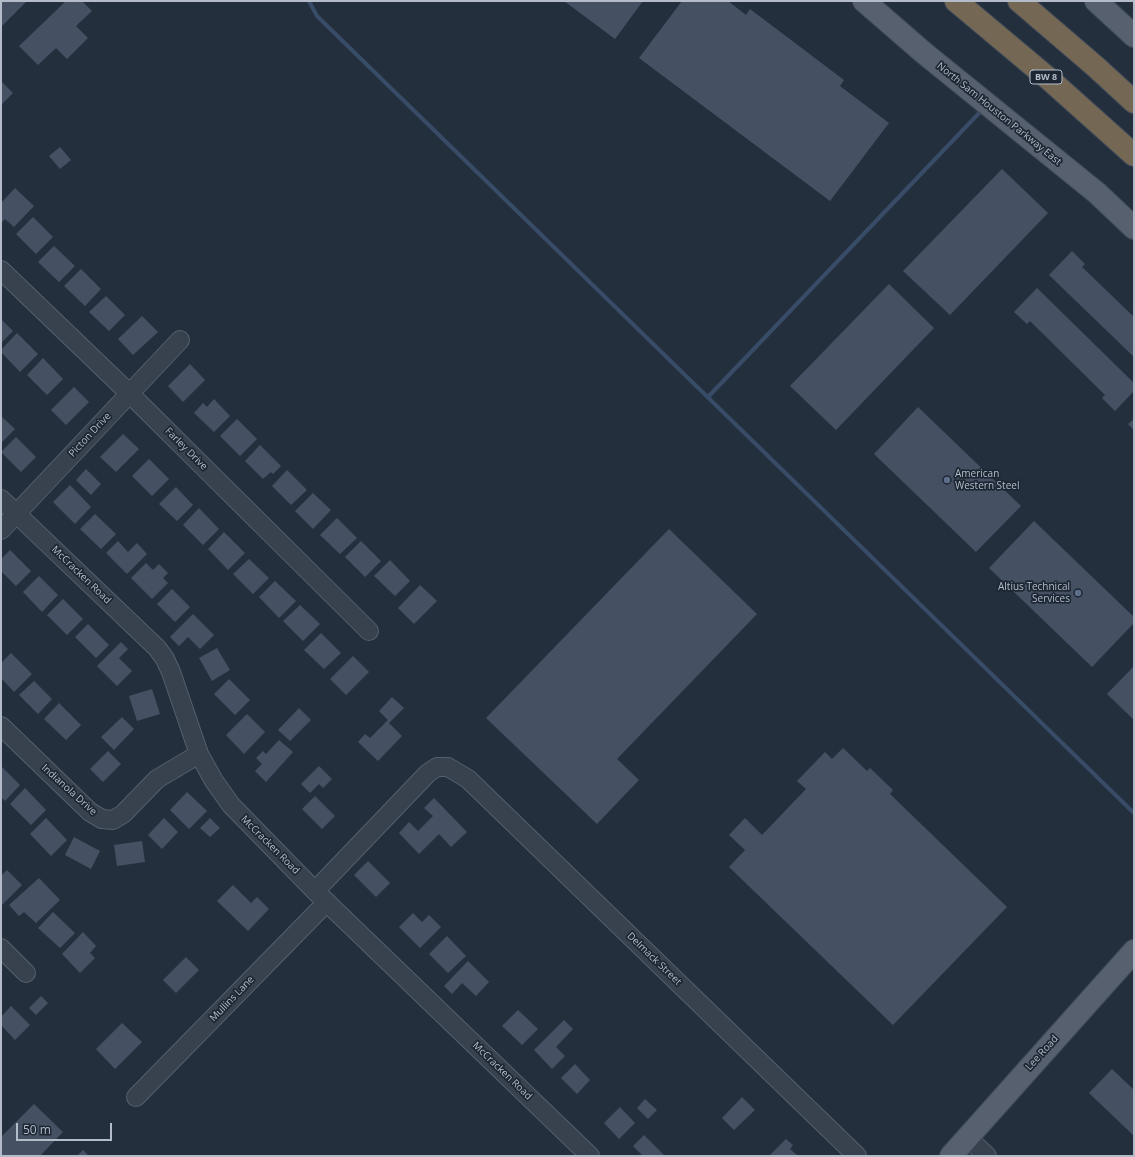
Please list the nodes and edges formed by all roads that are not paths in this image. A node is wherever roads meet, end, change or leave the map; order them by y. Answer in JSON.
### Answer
{"nodes":[{"id":1,"x":864,"y":1,"type":"edge"},
{"id":2,"x":956,"y":1,"type":"edge"},
{"id":3,"x":1019,"y":1,"type":"edge"},
{"id":4,"x":1096,"y":1,"type":"edge"},
{"id":5,"x":1134,"y":36,"type":"edge"},
{"id":6,"x":1134,"y":100,"type":"edge"},
{"id":7,"x":1134,"y":155,"type":"edge"},
{"id":8,"x":1134,"y":228,"type":"edge"},
{"id":9,"x":1,"y":270,"type":"edge"},
{"id":10,"x":180,"y":340,"type":"dead end"},
{"id":11,"x":129,"y":393,"type":"junction"},
{"id":12,"x":1,"y":499,"type":"edge"},
{"id":13,"x":17,"y":514,"type":"junction"},
{"id":14,"x":1,"y":530,"type":"edge"},
{"id":15,"x":369,"y":630,"type":"dead end"},
{"id":16,"x":2,"y":728,"type":"edge"},
{"id":17,"x":199,"y":754,"type":"junction"},
{"id":18,"x":448,"y":767,"type":"joint"},
{"id":19,"x":321,"y":896,"type":"junction"},
{"id":20,"x":1,"y":948,"type":"edge"},
{"id":21,"x":1134,"y":951,"type":"edge"},
{"id":22,"x":26,"y":973,"type":"dead end"},
{"id":23,"x":136,"y":1097,"type":"dead end"},
{"id":24,"x":968,"y":1138,"type":"junction"},
{"id":25,"x":590,"y":1156,"type":"edge"},
{"id":26,"x":857,"y":1156,"type":"edge"},
{"id":27,"x":951,"y":1156,"type":"edge"},
{"id":28,"x":987,"y":1156,"type":"edge"}],
"edges":[{"from":1,"to":8,"type":"main road","name":"North Sam Houston Parkway East"},
{"from":2,"to":7,"type":"highway","number":"BW 8"},
{"from":3,"to":6,"type":"highway"},
{"from":4,"to":5,"type":"main road"},
{"from":9,"to":11,"type":"street","name":"Farley Drive"},
{"from":10,"to":11,"type":"street","name":"Picton Drive"},
{"from":11,"to":13,"type":"street","name":"Picton Drive"},
{"from":11,"to":15,"type":"street","name":"Farley Drive"},
{"from":12,"to":13,"type":"street","name":"McCracken Road"},
{"from":13,"to":14,"type":"street","name":"Picton Drive"},
{"from":13,"to":17,"type":"street","name":"McCracken Road"},
{"from":16,"to":17,"type":"street","name":"Indianola Drive"},
{"from":17,"to":19,"type":"street","name":"McCracken Road"},
{"from":18,"to":19,"type":"street","name":"Mullins Lane"},
{"from":18,"to":26,"type":"street","name":"Delmack Street"},
{"from":19,"to":23,"type":"street","name":"Mullins Lane"},
{"from":19,"to":25,"type":"street","name":"McCracken Road"},
{"from":20,"to":22,"type":"street"},
{"from":21,"to":24,"type":"main road","name":"Lee Road"},
{"from":24,"to":27,"type":"main road","name":"Lee Road"},
{"from":24,"to":28,"type":"street"}]}
